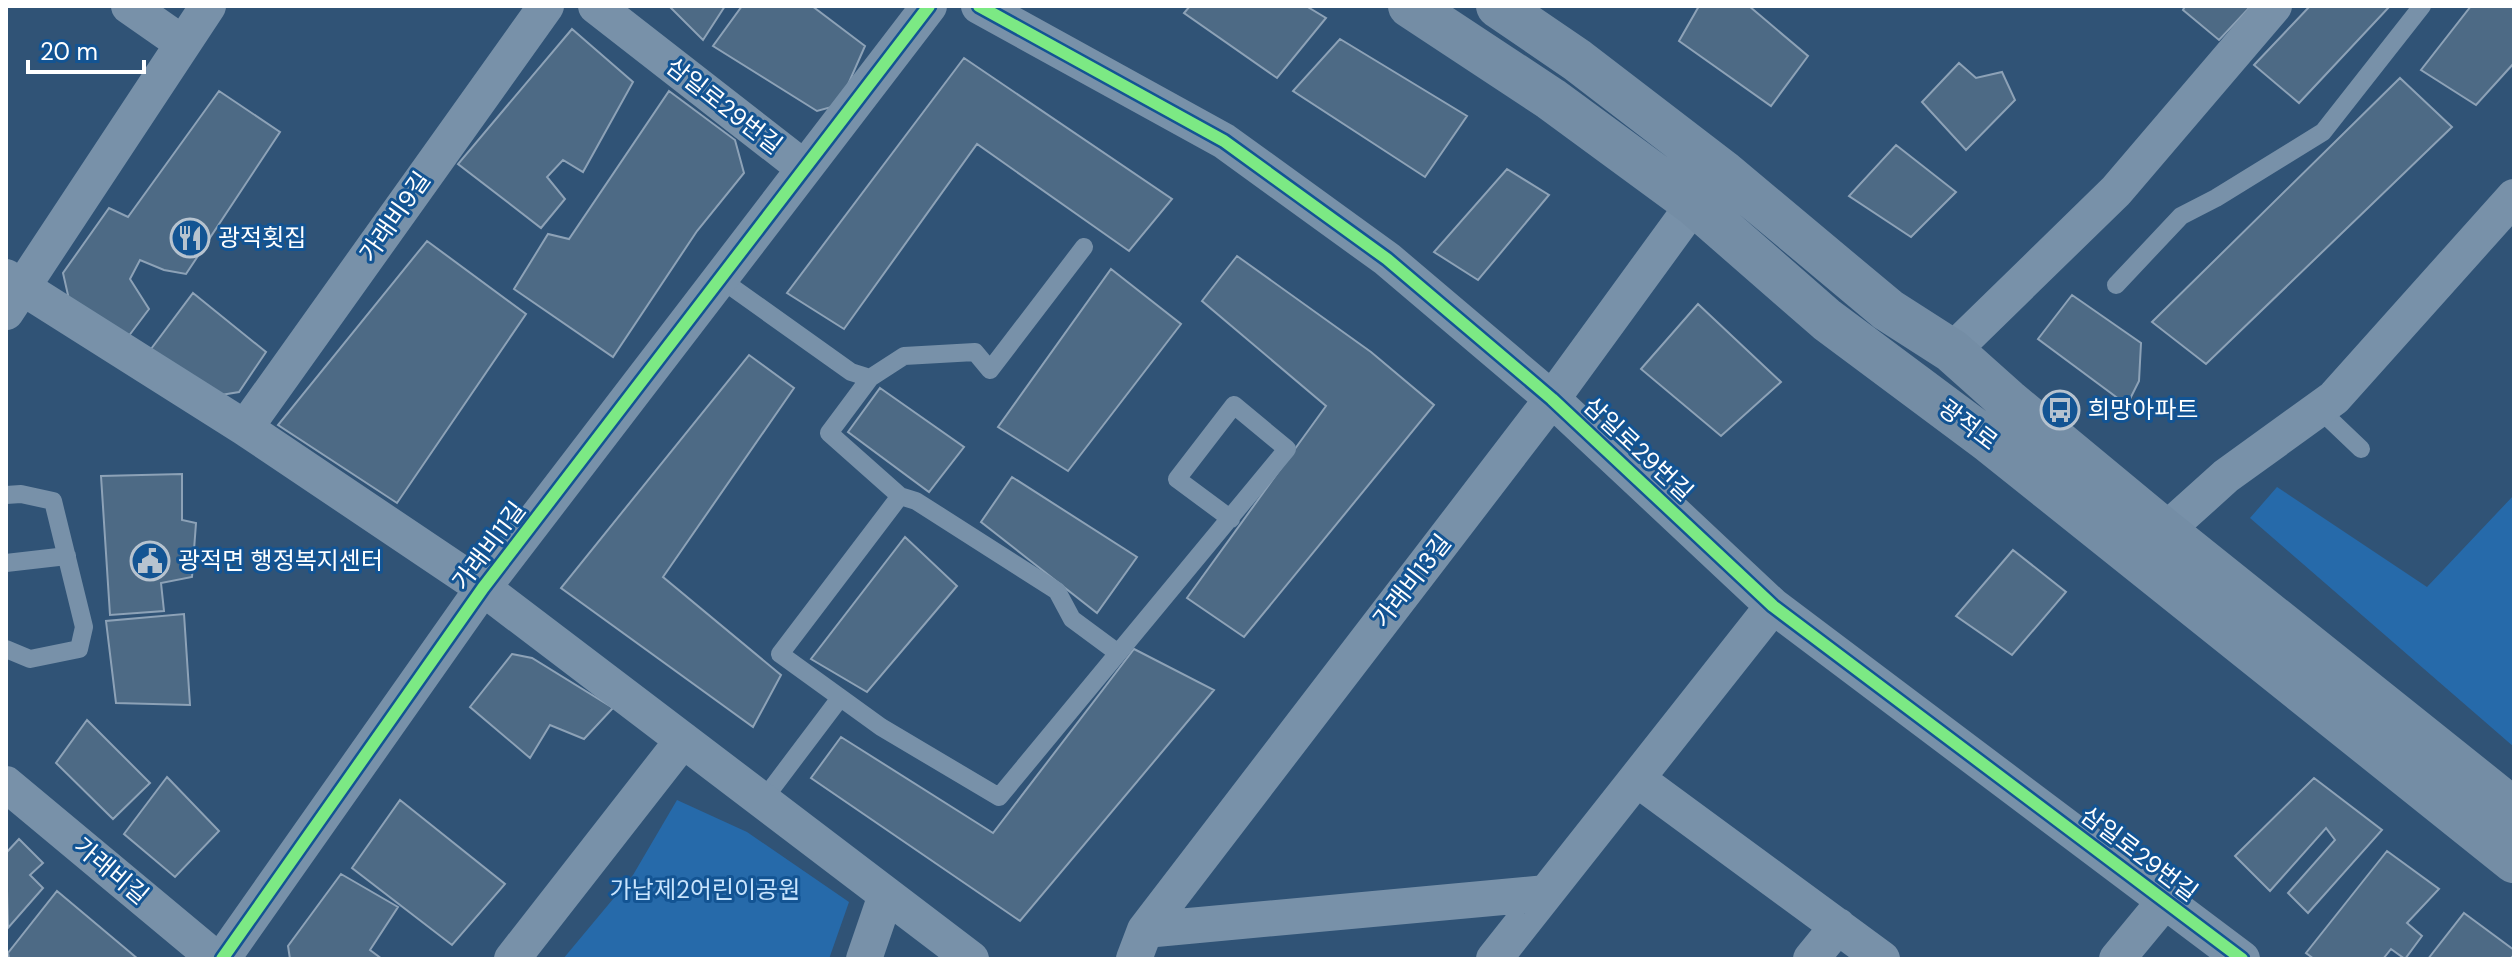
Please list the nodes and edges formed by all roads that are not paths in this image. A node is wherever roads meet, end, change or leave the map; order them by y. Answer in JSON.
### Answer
{"nodes":[{"id":1,"x":129,"y":6,"type":"edge"},
{"id":2,"x":208,"y":6,"type":"edge"},
{"id":3,"x":546,"y":6,"type":"edge"},
{"id":4,"x":596,"y":6,"type":"edge"},
{"id":5,"x":929,"y":6,"type":"edge"},
{"id":6,"x":979,"y":6,"type":"edge"},
{"id":7,"x":1410,"y":6,"type":"edge"},
{"id":8,"x":1498,"y":6,"type":"edge"},
{"id":9,"x":2274,"y":6,"type":"edge"},
{"id":10,"x":2422,"y":6,"type":"edge"},
{"id":11,"x":182,"y":43,"type":"junction"},
{"id":12,"x":804,"y":168,"type":"junction"},
{"id":13,"x":2514,"y":197,"type":"edge"},
{"id":14,"x":1694,"y":204,"type":"junction"},
{"id":15,"x":1084,"y":247,"type":"dead end"},
{"id":16,"x":719,"y":278,"type":"junction"},
{"id":17,"x":2116,"y":285,"type":"dead end"},
{"id":18,"x":11,"y":292,"type":"edge"},
{"id":19,"x":1952,"y":351,"type":"junction"},
{"id":20,"x":870,"y":378,"type":"junction"},
{"id":21,"x":1552,"y":399,"type":"junction"},
{"id":22,"x":2319,"y":409,"type":"junction"},
{"id":23,"x":245,"y":428,"type":"junction"},
{"id":24,"x":2361,"y":449,"type":"dead end"},
{"id":25,"x":6,"y":495,"type":"edge"},
{"id":26,"x":900,"y":496,"type":"junction"},
{"id":27,"x":1231,"y":519,"type":"junction"},
{"id":28,"x":2165,"y":531,"type":"junction"},
{"id":29,"x":67,"y":556,"type":"junction"},
{"id":30,"x":6,"y":563,"type":"edge"},
{"id":31,"x":483,"y":588,"type":"junction"},
{"id":32,"x":1773,"y":606,"type":"junction"},
{"id":33,"x":6,"y":649,"type":"edge"},
{"id":34,"x":1118,"y":653,"type":"junction"},
{"id":35,"x":840,"y":698,"type":"junction"},
{"id":36,"x":683,"y":740,"type":"junction"},
{"id":37,"x":1637,"y":779,"type":"junction"},
{"id":38,"x":6,"y":784,"type":"edge"},
{"id":39,"x":763,"y":800,"type":"junction"},
{"id":40,"x":2514,"y":810,"type":"edge"},
{"id":41,"x":2514,"y":861,"type":"edge"},
{"id":42,"x":1546,"y":893,"type":"junction"},
{"id":43,"x":886,"y":895,"type":"junction"},
{"id":44,"x":2165,"y":901,"type":"junction"},
{"id":45,"x":1838,"y":926,"type":"junction"},
{"id":46,"x":1140,"y":944,"type":"edge"},
{"id":47,"x":216,"y":959,"type":"edge"},
{"id":48,"x":222,"y":959,"type":"edge"},
{"id":49,"x":512,"y":959,"type":"edge"},
{"id":50,"x":864,"y":959,"type":"edge"},
{"id":51,"x":971,"y":959,"type":"edge"},
{"id":52,"x":1494,"y":959,"type":"edge"},
{"id":53,"x":1811,"y":959,"type":"edge"},
{"id":54,"x":1882,"y":959,"type":"edge"},
{"id":55,"x":2117,"y":959,"type":"edge"},
{"id":56,"x":2242,"y":959,"type":"edge"}],
"edges":[{"from":1,"to":11,"type":"street"},
{"from":2,"to":11,"type":"street"},
{"from":3,"to":23,"type":"street","name":"가래비9길"},
{"from":4,"to":12,"type":"street","name":"삼일로29번길"},
{"from":5,"to":12,"type":"street","name":"삼일로29번길"},
{"from":6,"to":21,"type":"street","name":"삼일로29번길"},
{"from":7,"to":14,"type":"main road","name":"광적로"},
{"from":8,"to":19,"type":"main road","name":"광적로"},
{"from":9,"to":19,"type":"street"},
{"from":10,"to":17,"type":"lane"},
{"from":11,"to":18,"type":"street"},
{"from":12,"to":16,"type":"street","name":"가래비11길"},
{"from":13,"to":22,"type":"street"},
{"from":14,"to":21,"type":"street","name":"가래비13길"},
{"from":14,"to":41,"type":"main road","name":"광적로"},
{"from":15,"to":20,"type":"lane"},
{"from":16,"to":20,"type":"lane"},
{"from":16,"to":31,"type":"street","name":"가래비11길"},
{"from":18,"to":23,"type":"street"},
{"from":19,"to":28,"type":"main road","name":"광적로"},
{"from":20,"to":26,"type":"lane"},
{"from":21,"to":32,"type":"street","name":"삼일로29번길"},
{"from":21,"to":46,"type":"street","name":"가래비13길"},
{"from":22,"to":24,"type":"lane"},
{"from":22,"to":28,"type":"street"},
{"from":23,"to":31,"type":"street"},
{"from":25,"to":29,"type":"lane"},
{"from":26,"to":34,"type":"lane"},
{"from":26,"to":35,"type":"lane"},
{"from":27,"to":27,"type":"lane"},
{"from":27,"to":34,"type":"lane"},
{"from":28,"to":40,"type":"main road","name":"광적로"},
{"from":29,"to":30,"type":"lane"},
{"from":29,"to":33,"type":"lane"},
{"from":31,"to":36,"type":"street"},
{"from":31,"to":48,"type":"street","name":"가래비11길"},
{"from":32,"to":37,"type":"street"},
{"from":32,"to":44,"type":"street","name":"삼일로29번길"},
{"from":34,"to":35,"type":"lane"},
{"from":35,"to":39,"type":"lane"},
{"from":36,"to":39,"type":"street"},
{"from":36,"to":49,"type":"street"},
{"from":37,"to":42,"type":"street"},
{"from":37,"to":45,"type":"street"},
{"from":38,"to":47,"type":"street","name":"가래비길"},
{"from":39,"to":43,"type":"street"},
{"from":42,"to":46,"type":"street"},
{"from":42,"to":52,"type":"street"},
{"from":43,"to":50,"type":"street"},
{"from":43,"to":51,"type":"street"},
{"from":44,"to":55,"type":"street"},
{"from":44,"to":56,"type":"street","name":"삼일로29번길"},
{"from":45,"to":53,"type":"street"},
{"from":45,"to":54,"type":"street"}]}
